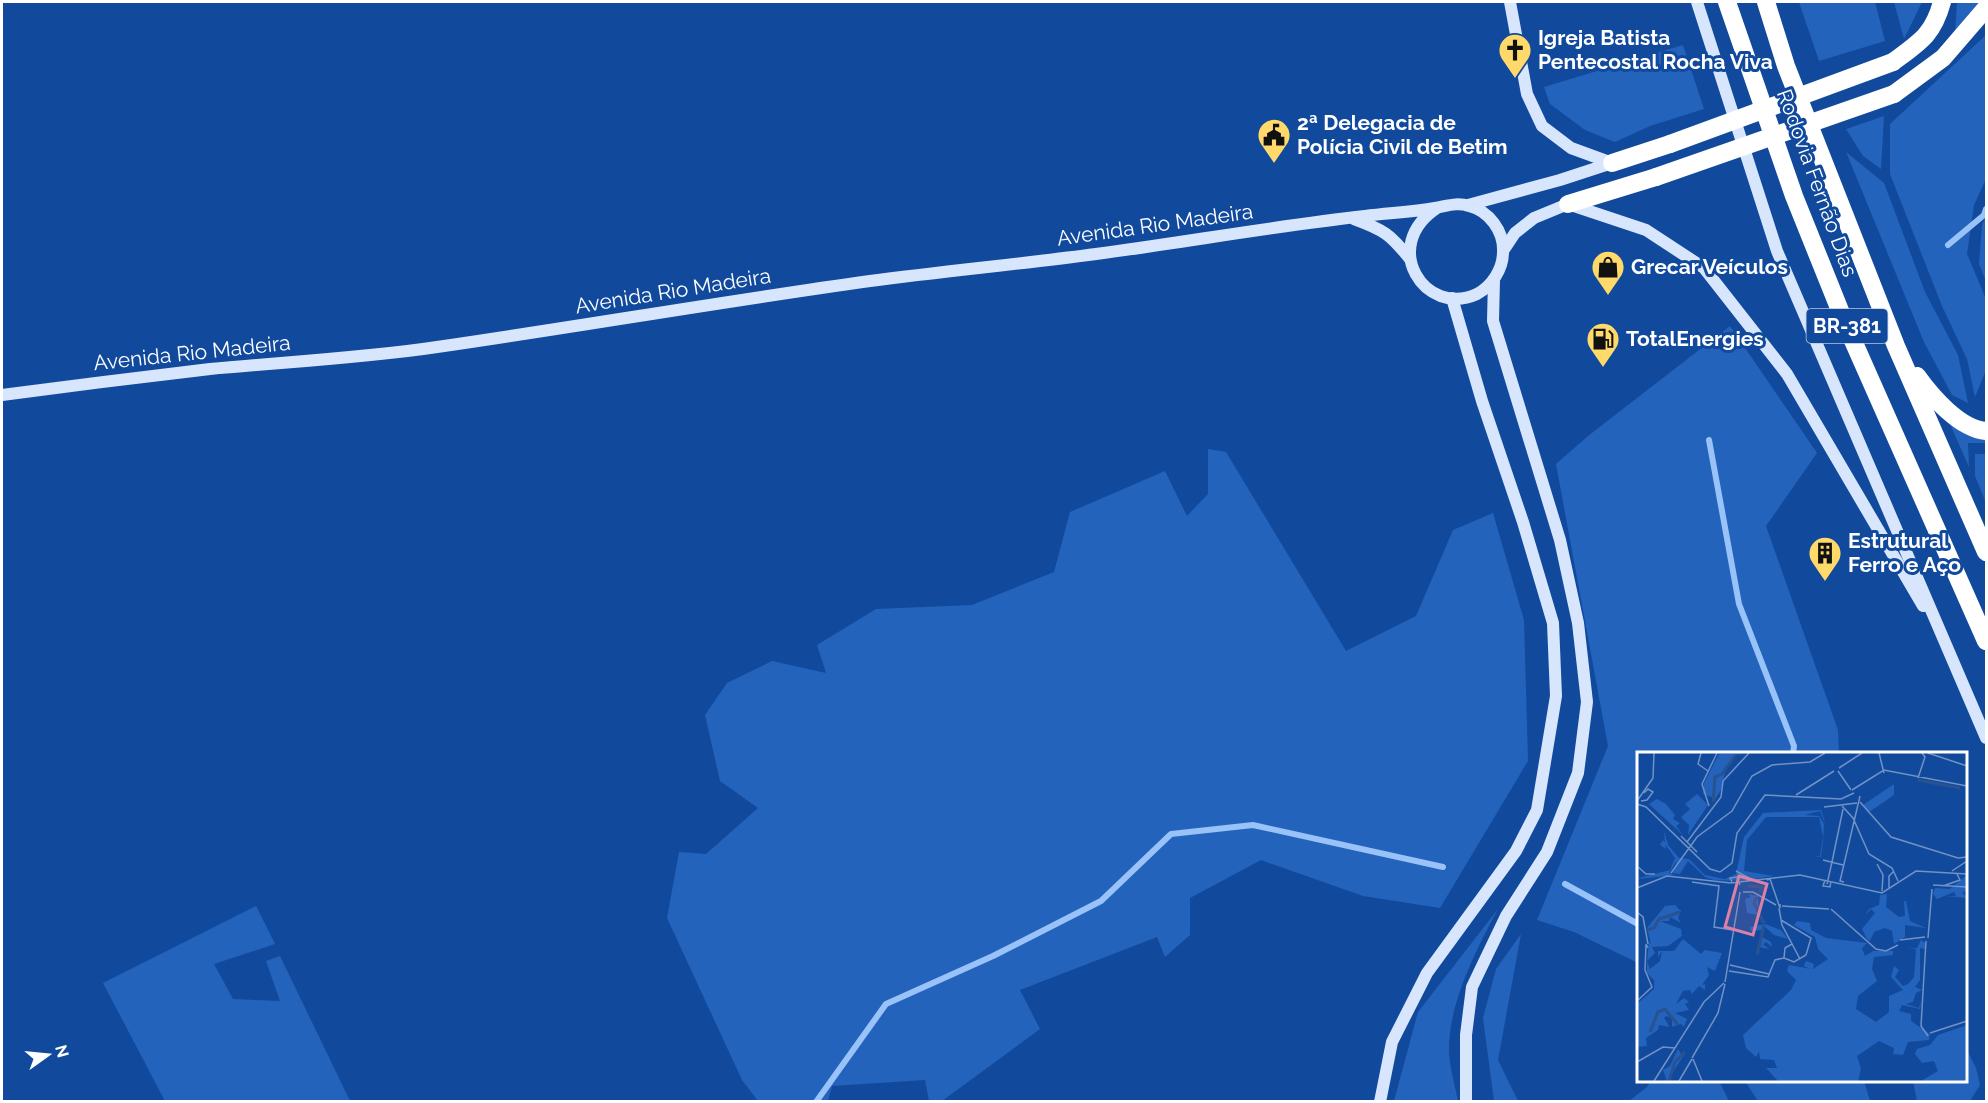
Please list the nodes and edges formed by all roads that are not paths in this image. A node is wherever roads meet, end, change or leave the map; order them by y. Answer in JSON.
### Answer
{"nodes":[{"id":1,"x":1510,"y":2,"type":"edge"},
{"id":2,"x":1697,"y":2,"type":"edge"},
{"id":3,"x":1727,"y":2,"type":"edge"},
{"id":4,"x":1766,"y":2,"type":"edge"},
{"id":5,"x":1942,"y":2,"type":"edge"},
{"id":6,"x":1986,"y":8,"type":"edge"},
{"id":7,"x":1611,"y":163,"type":"junction"},
{"id":8,"x":1568,"y":204,"type":"junction"},
{"id":9,"x":1468,"y":205,"type":"junction"},
{"id":10,"x":1437,"y":208,"type":"junction"},
{"id":11,"x":1350,"y":217,"type":"junction"},
{"id":12,"x":1503,"y":251,"type":"junction"},
{"id":13,"x":1410,"y":259,"type":"junction"},
{"id":14,"x":1494,"y":280,"type":"junction"},
{"id":15,"x":1452,"y":298,"type":"junction"},
{"id":16,"x":1896,"y":346,"type":"junction"},
{"id":17,"x":2,"y":395,"type":"edge"},
{"id":18,"x":1986,"y":431,"type":"edge"},
{"id":19,"x":1986,"y":552,"type":"edge"},
{"id":20,"x":1986,"y":641,"type":"edge"},
{"id":21,"x":1953,"y":659,"type":"junction"},
{"id":22,"x":1986,"y":738,"type":"edge"},
{"id":23,"x":1380,"y":1101,"type":"edge"},
{"id":24,"x":1466,"y":1101,"type":"edge"}],
"edges":[{"from":1,"to":7,"type":"main road"},
{"from":2,"to":21,"type":"main road","number":"BR-381"},
{"from":3,"to":20,"type":"highway","name":"Rodovia Fernão Dias","number":"BR-381"},
{"from":4,"to":16,"type":"highway","name":"Rodovia Fernão Dias","number":"BR-381"},
{"from":5,"to":7,"type":"highway","bridge":true},
{"from":6,"to":8,"type":"highway","bridge":true},
{"from":7,"to":9,"type":"main road"},
{"from":8,"to":12,"type":"main road"},
{"from":8,"to":21,"type":"main road"},
{"from":9,"to":10,"type":"main road"},
{"from":9,"to":12,"type":"main road"},
{"from":10,"to":11,"type":"main road","name":"Avenida Rio Madeira"},
{"from":10,"to":13,"type":"main road"},
{"from":11,"to":13,"type":"main road","name":"Avenida Rio Madeira"},
{"from":11,"to":17,"type":"main road","name":"Avenida Rio Madeira"},
{"from":12,"to":14,"type":"main road"},
{"from":13,"to":15,"type":"main road"},
{"from":14,"to":15,"type":"main road"},
{"from":14,"to":24,"type":"main road"},
{"from":15,"to":23,"type":"main road"},
{"from":16,"to":18,"type":"highway"},
{"from":16,"to":19,"type":"highway","name":"Rodovia Fernão Dias","number":"BR-381"},
{"from":21,"to":22,"type":"main road","number":"BR-381"}]}
